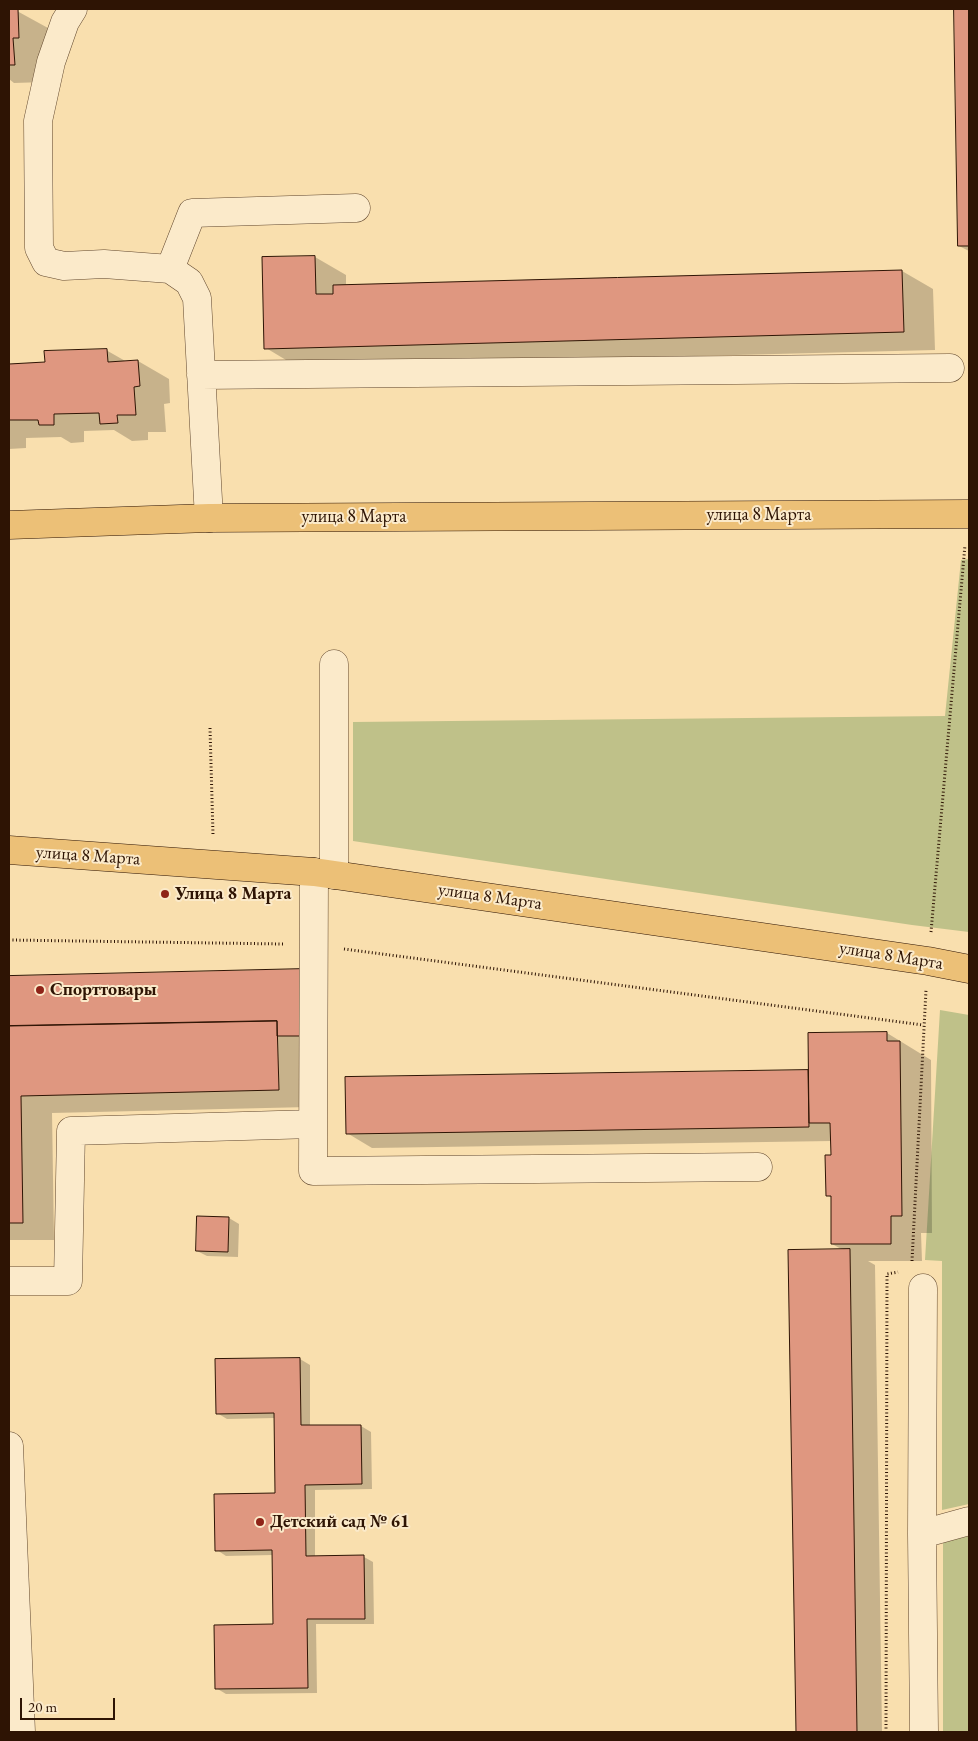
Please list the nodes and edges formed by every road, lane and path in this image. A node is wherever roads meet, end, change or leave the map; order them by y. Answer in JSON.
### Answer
{"nodes":[{"id":1,"x":73,"y":9,"type":"edge"},
{"id":2,"x":356,"y":208,"type":"dead end"},
{"id":3,"x":170,"y":269,"type":"junction"},
{"id":4,"x":950,"y":368,"type":"dead end"},
{"id":5,"x":201,"y":375,"type":"junction"},
{"id":6,"x":968,"y":514,"type":"edge"},
{"id":7,"x":209,"y":518,"type":"junction"},
{"id":8,"x":9,"y":525,"type":"edge"},
{"id":9,"x":334,"y":664,"type":"dead end"},
{"id":10,"x":210,"y":728,"type":"dead end"},
{"id":11,"x":9,"y":850,"type":"edge"},
{"id":12,"x":214,"y":865,"type":"junction"},
{"id":13,"x":324,"y":874,"type":"junction"},
{"id":14,"x":9,"y":940,"type":"edge"},
{"id":15,"x":314,"y":945,"type":"junction"},
{"id":16,"x":928,"y":961,"type":"junction"},
{"id":17,"x":969,"y":969,"type":"edge"},
{"id":18,"x":923,"y":1025,"type":"junction"},
{"id":19,"x":313,"y":1124,"type":"junction"},
{"id":20,"x":758,"y":1167,"type":"dead end"},
{"id":21,"x":913,"y":1276,"type":"junction"},
{"id":22,"x":9,"y":1281,"type":"edge"},
{"id":23,"x":9,"y":1446,"type":"edge"},
{"id":24,"x":969,"y":1521,"type":"edge"},
{"id":25,"x":922,"y":1534,"type":"junction"},
{"id":26,"x":21,"y":1732,"type":"edge"},
{"id":27,"x":886,"y":1732,"type":"edge"},
{"id":28,"x":924,"y":1732,"type":"edge"}],
"edges":[{"from":1,"to":3,"type":"street"},
{"from":2,"to":3,"type":"street"},
{"from":3,"to":5,"type":"street"},
{"from":4,"to":5,"type":"street"},
{"from":5,"to":7,"type":"street"},
{"from":6,"to":7,"type":"main road","name":"улица 8 Марта"},
{"from":6,"to":16,"type":"path"},
{"from":7,"to":8,"type":"main road","name":"улица 8 Марта"},
{"from":9,"to":13,"type":"street"},
{"from":10,"to":12,"type":"path"},
{"from":11,"to":12,"type":"main road","name":"улица 8 Марта"},
{"from":12,"to":13,"type":"main road","name":"улица 8 Марта"},
{"from":13,"to":15,"type":"street"},
{"from":13,"to":16,"type":"main road","name":"улица 8 Марта"},
{"from":14,"to":15,"type":"path"},
{"from":15,"to":18,"type":"path"},
{"from":15,"to":19,"type":"street"},
{"from":16,"to":17,"type":"main road","name":"улица 8 Марта"},
{"from":16,"to":18,"type":"path"},
{"from":18,"to":21,"type":"path"},
{"from":19,"to":20,"type":"street"},
{"from":19,"to":22,"type":"street"},
{"from":21,"to":25,"type":"street"},
{"from":21,"to":27,"type":"path"},
{"from":23,"to":26,"type":"street"},
{"from":24,"to":25,"type":"street"},
{"from":25,"to":28,"type":"street"}]}
